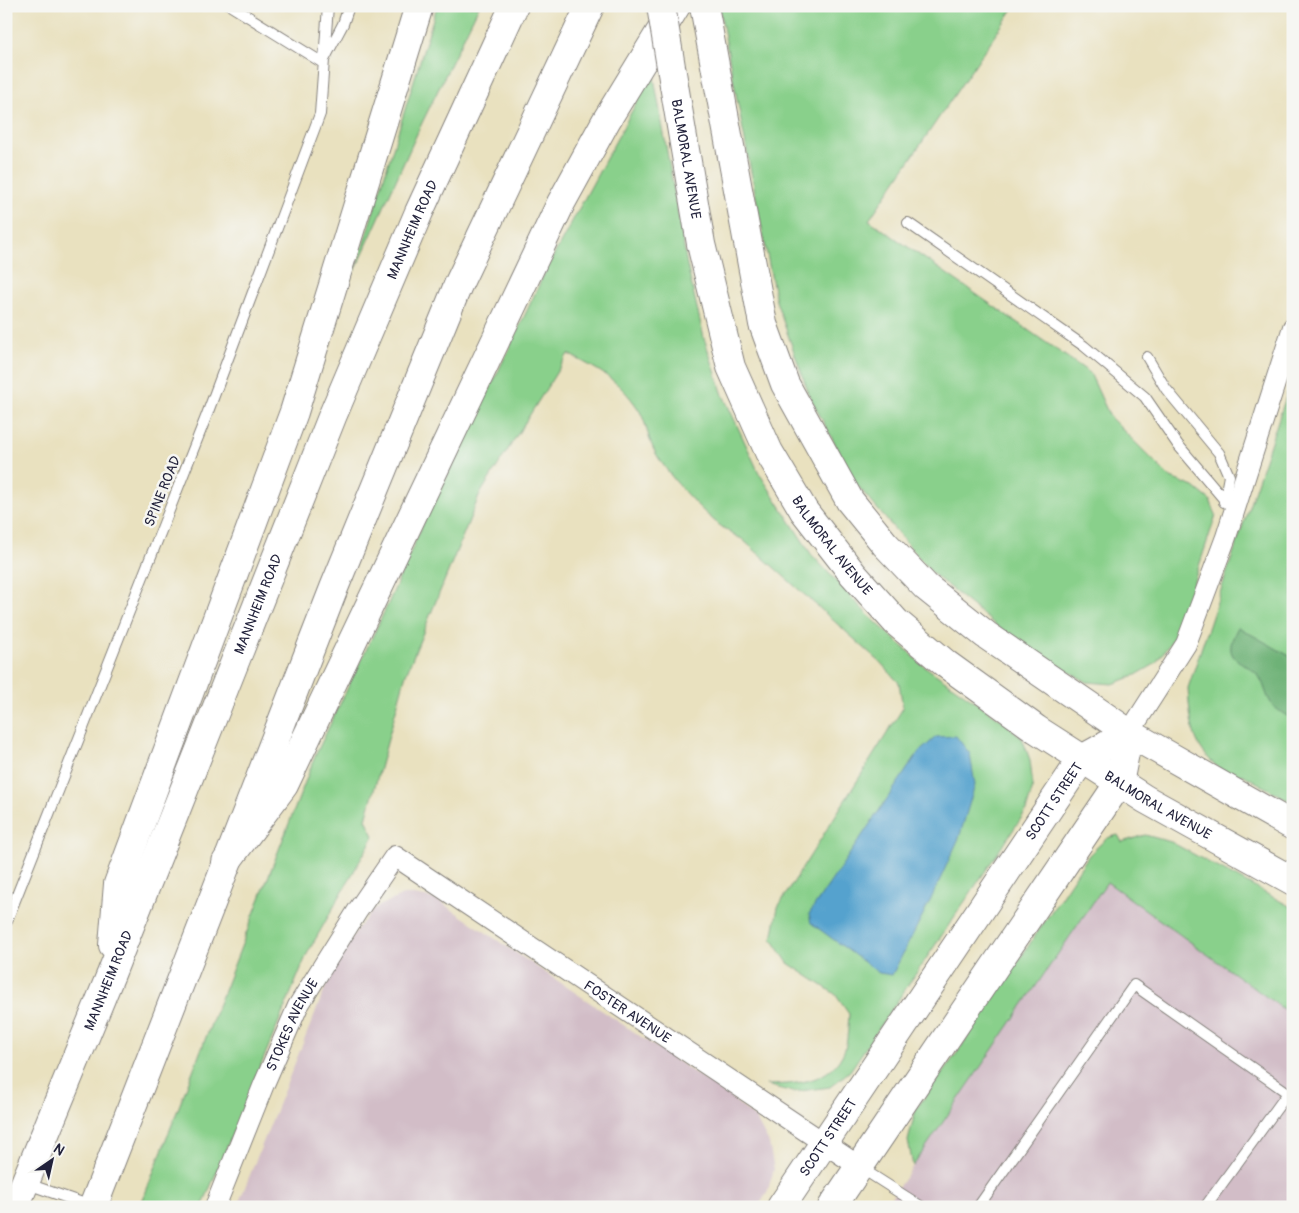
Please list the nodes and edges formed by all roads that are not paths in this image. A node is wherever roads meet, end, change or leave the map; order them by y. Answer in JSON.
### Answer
{"nodes":[{"id":1,"x":231,"y":6,"type":"edge"},
{"id":2,"x":328,"y":6,"type":"edge"},
{"id":3,"x":349,"y":6,"type":"edge"},
{"id":4,"x":419,"y":6,"type":"edge"},
{"id":5,"x":514,"y":6,"type":"edge"},
{"id":6,"x":590,"y":6,"type":"edge"},
{"id":7,"x":660,"y":6,"type":"edge"},
{"id":8,"x":676,"y":6,"type":"edge"},
{"id":9,"x":706,"y":14,"type":"edge"},
{"id":10,"x":323,"y":63,"type":"junction"},
{"id":11,"x":908,"y":223,"type":"dead end"},
{"id":12,"x":1293,"y":327,"type":"edge"},
{"id":13,"x":1147,"y":357,"type":"dead end"},
{"id":14,"x":1229,"y":507,"type":"junction"},
{"id":15,"x":1129,"y":733,"type":"junction"},
{"id":16,"x":1082,"y":759,"type":"junction"},
{"id":17,"x":1119,"y":783,"type":"junction"},
{"id":18,"x":1293,"y":826,"type":"edge"},
{"id":19,"x":395,"y":856,"type":"joint"},
{"id":20,"x":226,"y":862,"type":"junction"},
{"id":21,"x":1293,"y":881,"type":"edge"},
{"id":22,"x":6,"y":923,"type":"edge"},
{"id":23,"x":111,"y":974,"type":"junction"},
{"id":24,"x":824,"y":1143,"type":"junction"},
{"id":25,"x":860,"y":1168,"type":"junction"},
{"id":26,"x":20,"y":1195,"type":"edge"},
{"id":27,"x":92,"y":1207,"type":"edge"},
{"id":28,"x":215,"y":1207,"type":"edge"},
{"id":29,"x":781,"y":1207,"type":"edge"},
{"id":30,"x":832,"y":1207,"type":"edge"},
{"id":31,"x":922,"y":1207,"type":"edge"},
{"id":32,"x":978,"y":1207,"type":"edge"},
{"id":33,"x":1205,"y":1207,"type":"edge"}],
"edges":[{"from":1,"to":10,"type":"lane"},
{"from":2,"to":10,"type":"lane","name":"SPINE ROAD"},
{"from":3,"to":10,"type":"lane"},
{"from":4,"to":23,"type":"main road"},
{"from":5,"to":23,"type":"main road","name":"MANNHEIM ROAD"},
{"from":6,"to":20,"type":"main road"},
{"from":7,"to":16,"type":"main road","name":"BALMORAL AVENUE","bridge":true},
{"from":8,"to":20,"type":"main road"},
{"from":9,"to":15,"type":"main road"},
{"from":10,"to":22,"type":"lane","name":"SPINE ROAD"},
{"from":11,"to":14,"type":"lane"},
{"from":12,"to":14,"type":"street"},
{"from":13,"to":14,"type":"lane"},
{"from":14,"to":15,"type":"street"},
{"from":15,"to":16,"type":"main road","name":"SCOTT STREET"},
{"from":15,"to":17,"type":"main road"},
{"from":15,"to":18,"type":"main road"},
{"from":16,"to":17,"type":"main road","name":"BALMORAL AVENUE"},
{"from":16,"to":24,"type":"main road","name":"SCOTT STREET"},
{"from":17,"to":21,"type":"main road","name":"BALMORAL AVENUE"},
{"from":17,"to":25,"type":"main road"},
{"from":19,"to":24,"type":"street","name":"FOSTER AVENUE"},
{"from":19,"to":28,"type":"street","name":"STOKES AVENUE"},
{"from":20,"to":27,"type":"main road"},
{"from":23,"to":26,"type":"main road","name":"MANNHEIM ROAD"},
{"from":24,"to":25,"type":"street","name":"FOSTER AVENUE"},
{"from":24,"to":29,"type":"main road","name":"SCOTT STREET"},
{"from":25,"to":30,"type":"main road"},
{"from":25,"to":31,"type":"lane"},
{"from":26,"to":27,"type":"lane"},
{"from":32,"to":33,"type":"lane"}]}
